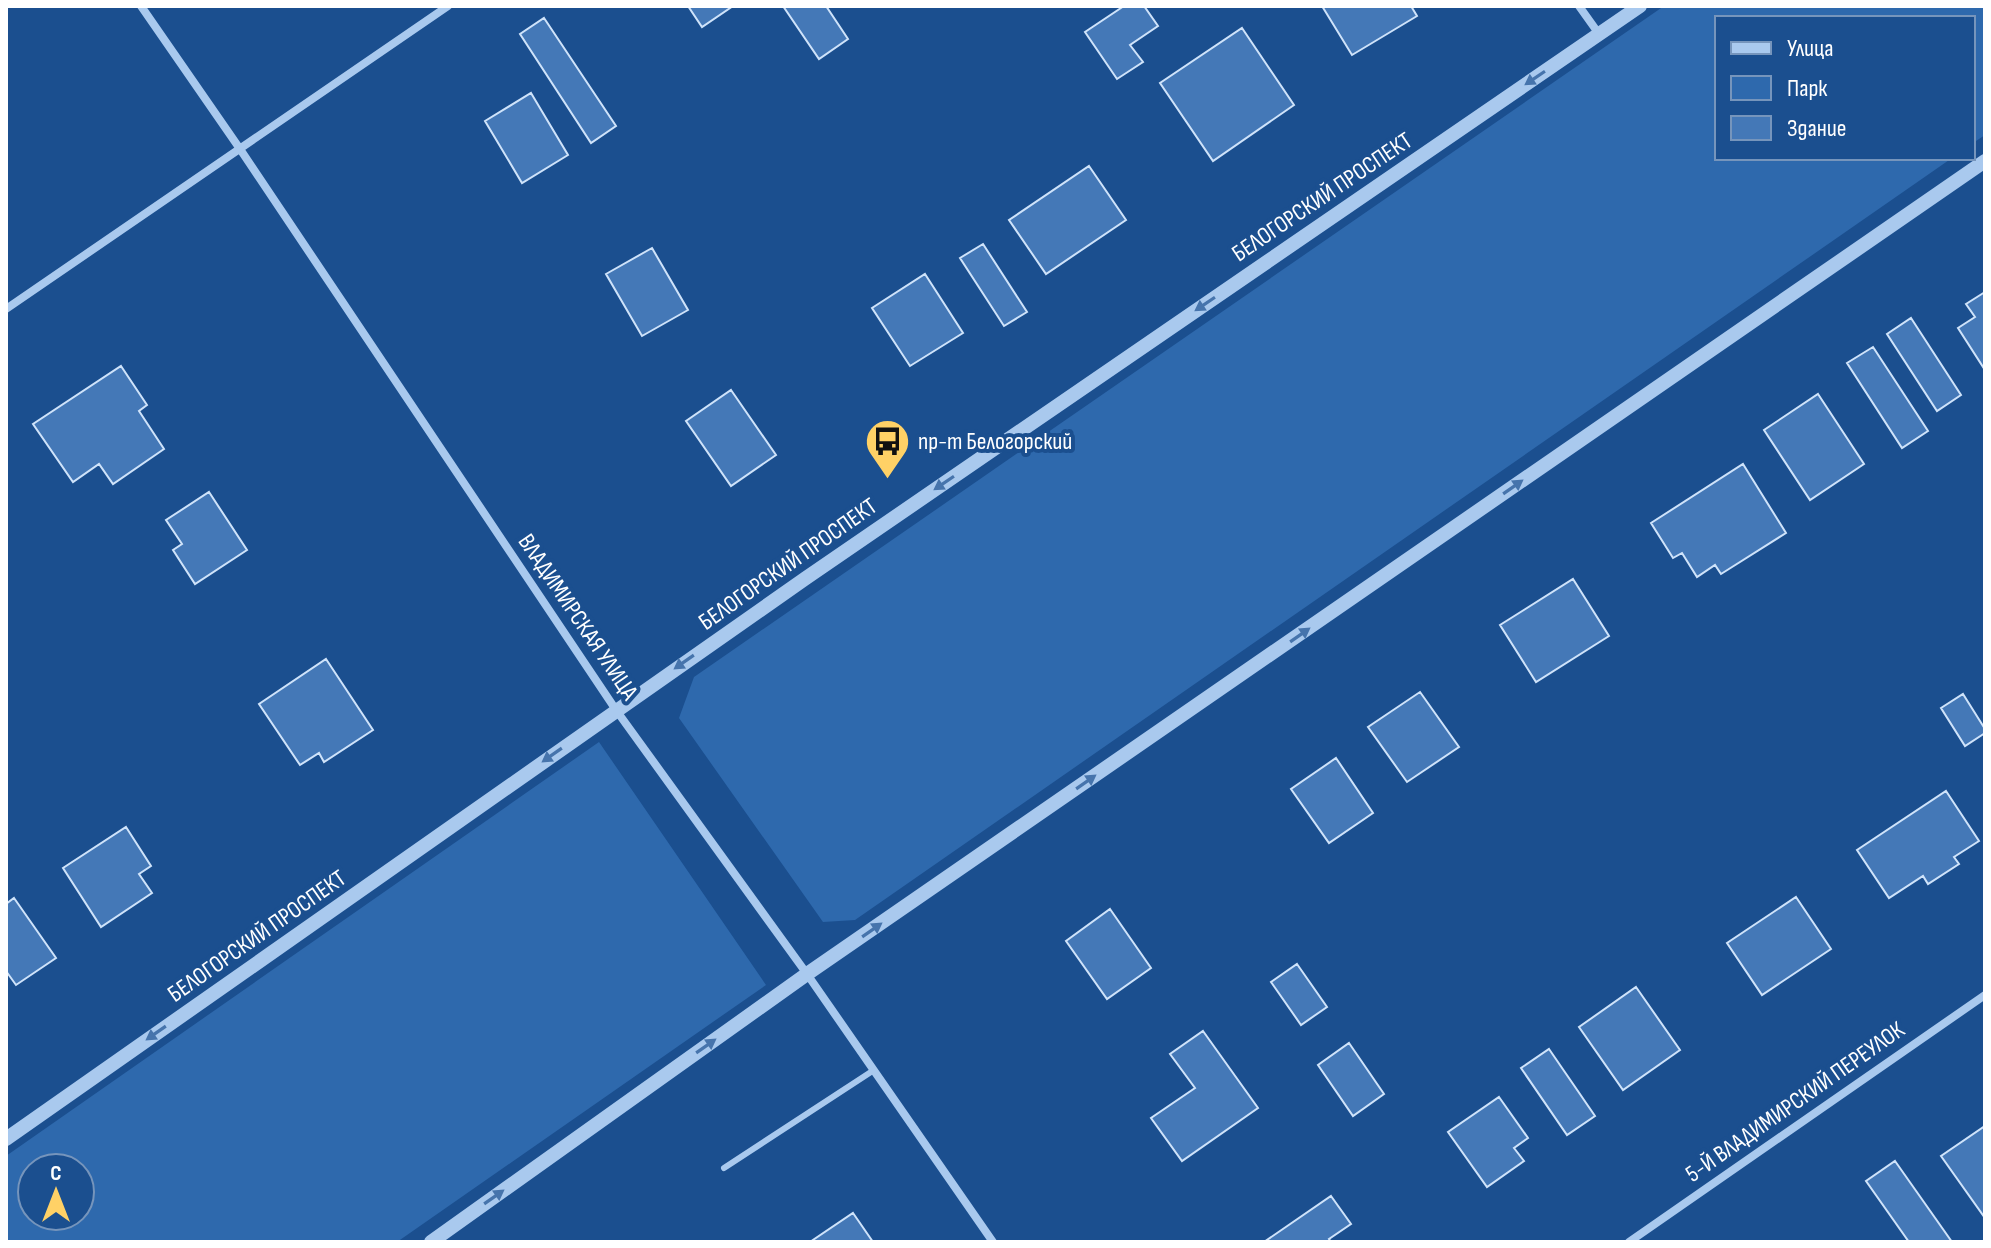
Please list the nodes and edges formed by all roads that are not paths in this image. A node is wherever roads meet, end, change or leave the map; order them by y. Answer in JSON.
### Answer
{"nodes":[{"id":1,"x":141,"y":6,"type":"edge"},
{"id":2,"x":448,"y":6,"type":"edge"},
{"id":3,"x":1579,"y":6,"type":"edge"},
{"id":4,"x":1640,"y":6,"type":"edge"},
{"id":5,"x":1599,"y":34,"type":"junction"},
{"id":6,"x":240,"y":149,"type":"junction"},
{"id":7,"x":1985,"y":161,"type":"edge"},
{"id":8,"x":6,"y":309,"type":"edge"},
{"id":9,"x":616,"y":710,"type":"junction"},
{"id":10,"x":807,"y":974,"type":"junction"},
{"id":11,"x":1985,"y":995,"type":"edge"},
{"id":12,"x":874,"y":1070,"type":"junction"},
{"id":13,"x":6,"y":1139,"type":"edge"},
{"id":14,"x":724,"y":1168,"type":"dead end"},
{"id":15,"x":431,"y":1242,"type":"edge"},
{"id":16,"x":993,"y":1242,"type":"edge"},
{"id":17,"x":1629,"y":1242,"type":"edge"}],
"edges":[{"from":1,"to":6,"type":"street","name":"ВЛАДИМИРСКАЯ УЛИЦА"},
{"from":2,"to":6,"type":"street"},
{"from":3,"to":5,"type":"street"},
{"from":4,"to":5,"type":"street","name":"БЕЛОГОРСКИЙ ПРОСПЕКТ"},
{"from":5,"to":9,"type":"street","name":"БЕЛОГОРСКИЙ ПРОСПЕКТ","one_way":true},
{"from":6,"to":8,"type":"street"},
{"from":6,"to":9,"type":"street","name":"ВЛАДИМИРСКАЯ УЛИЦА"},
{"from":10,"to":7,"type":"street","one_way":true},
{"from":9,"to":10,"type":"street","name":"ВЛАДИМИРСКАЯ УЛИЦА"},
{"from":9,"to":13,"type":"street","name":"БЕЛОГОРСКИЙ ПРОСПЕКТ","one_way":true},
{"from":10,"to":12,"type":"street","name":"ВЛАДИМИРСКАЯ УЛИЦА"},
{"from":15,"to":10,"type":"street","one_way":true},
{"from":11,"to":17,"type":"street","name":"5-Й ВЛАДИМИРСКИЙ ПЕРЕУЛОК"},
{"from":12,"to":14,"type":"lane"},
{"from":12,"to":16,"type":"street","name":"ВЛАДИМИРСКАЯ УЛИЦА"}]}
